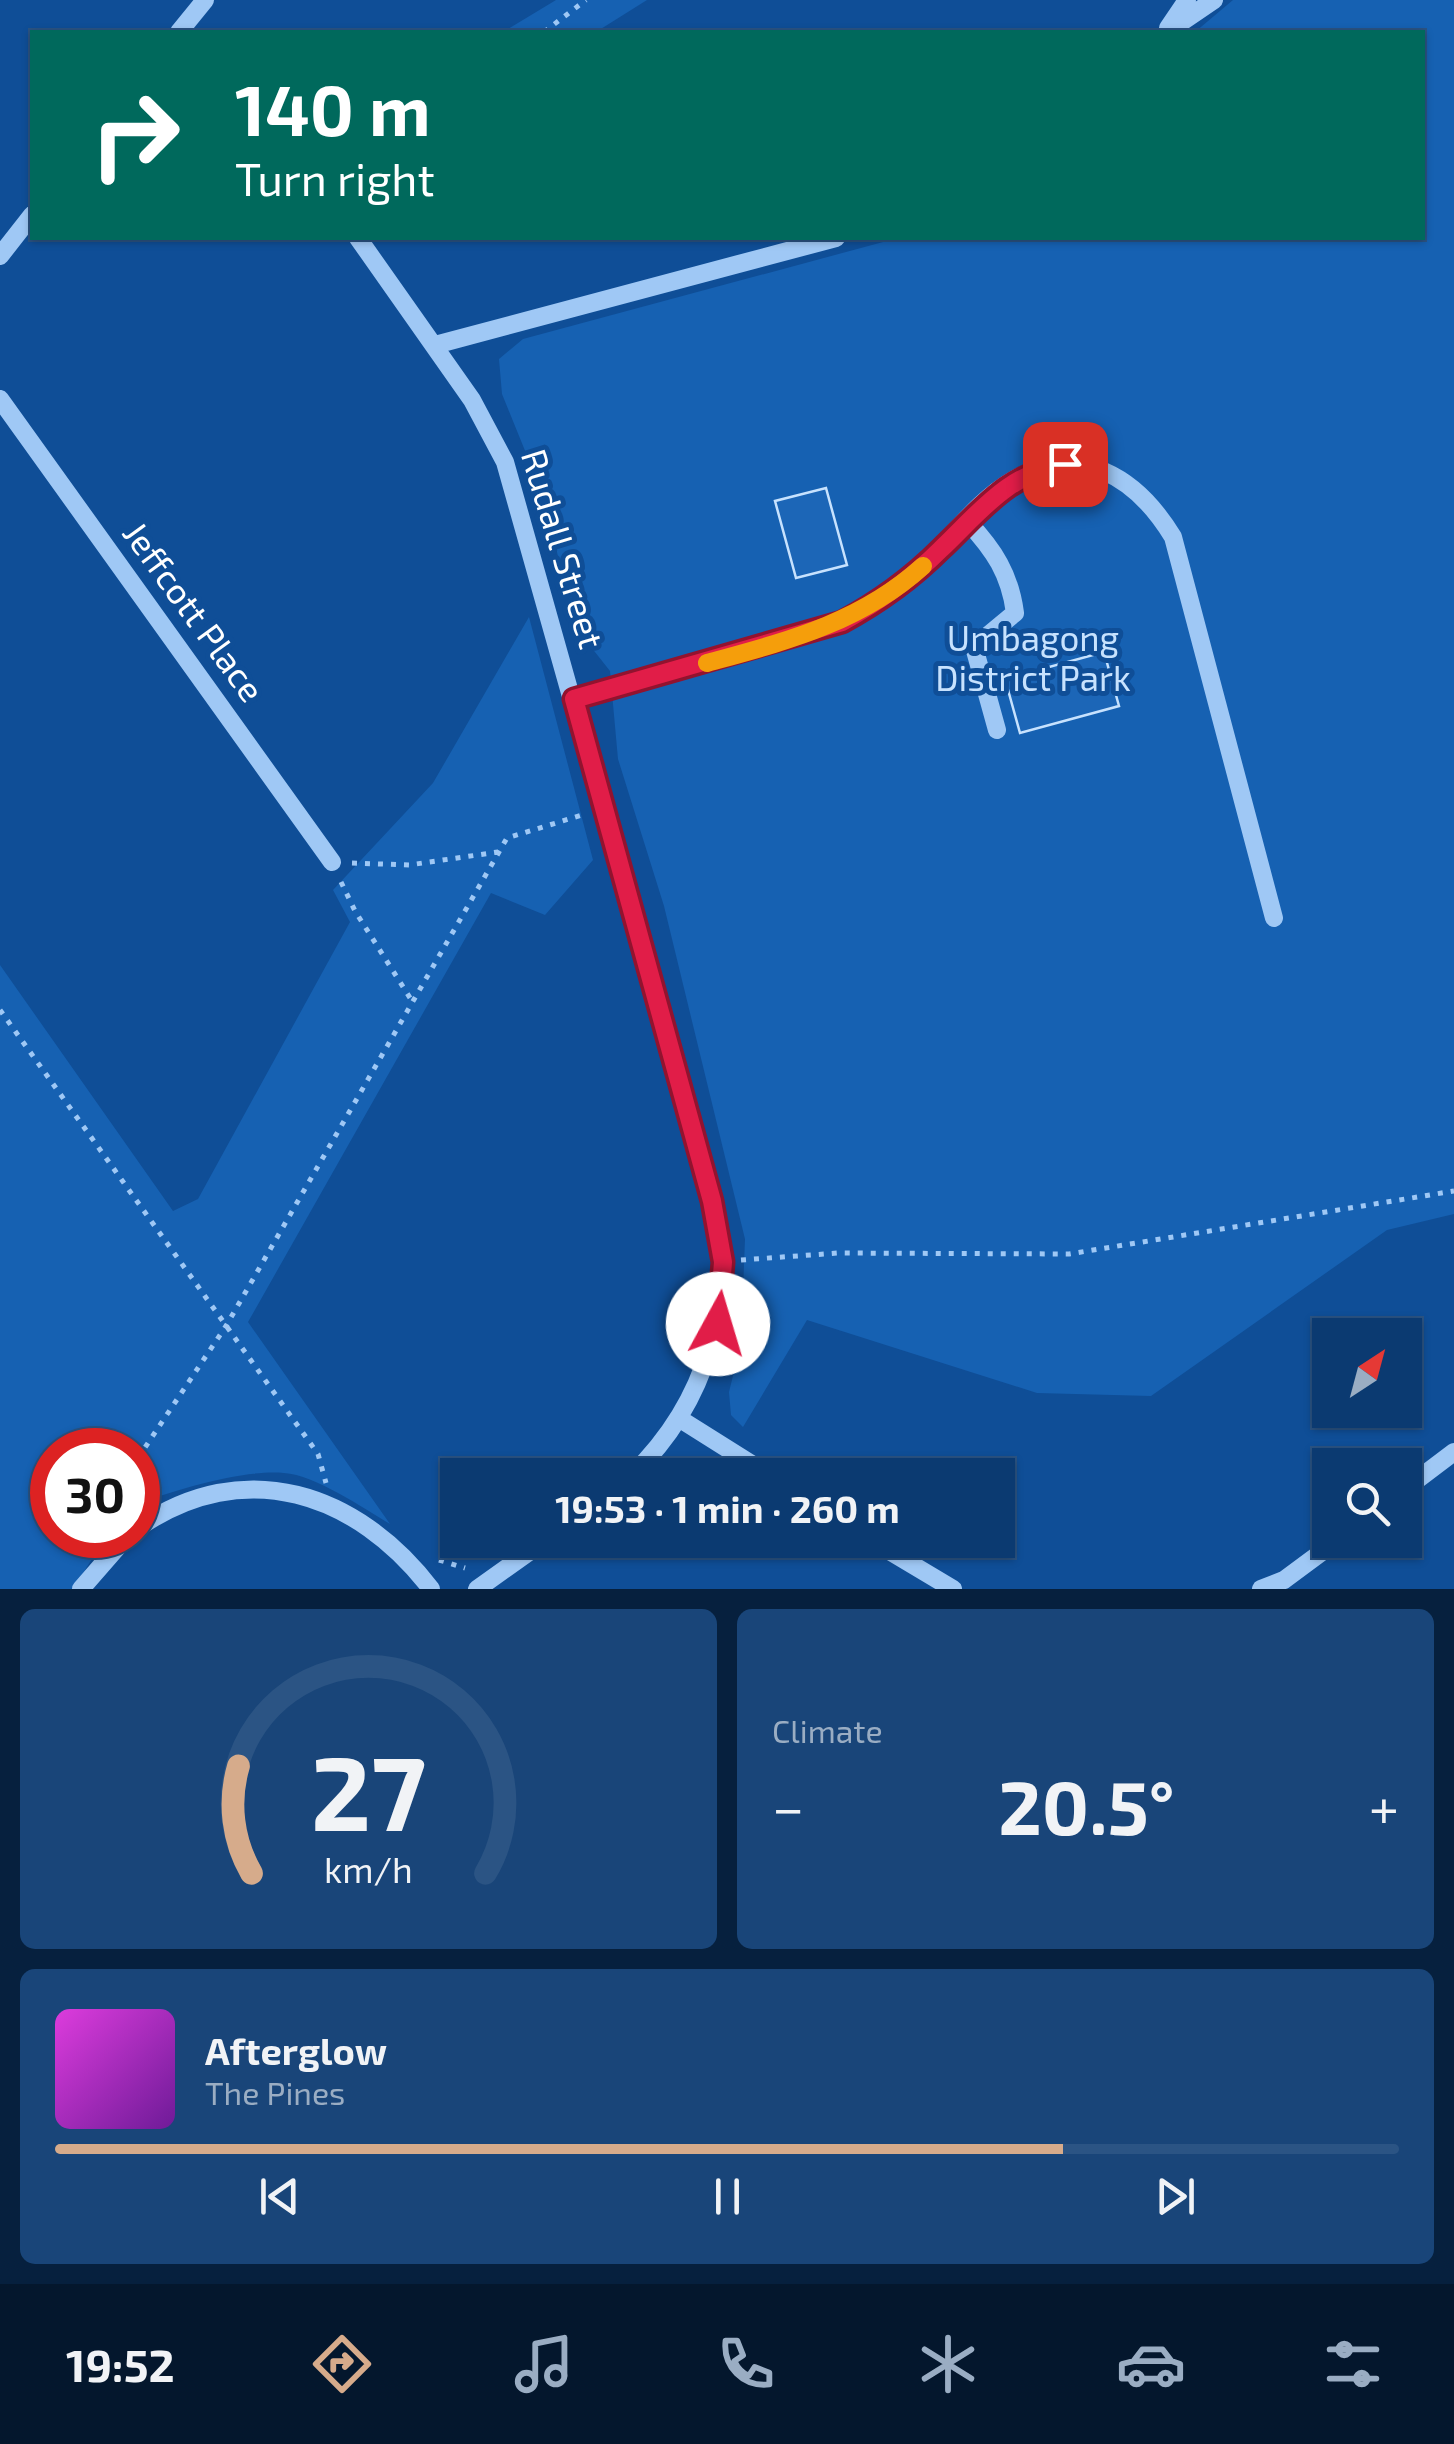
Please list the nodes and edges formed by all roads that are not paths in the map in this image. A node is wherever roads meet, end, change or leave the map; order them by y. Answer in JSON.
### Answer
{"nodes":[{"id":1,"x":204,"y":0,"type":"edge"},
{"id":2,"x":1187,"y":0,"type":"edge"},
{"id":3,"x":1214,"y":0,"type":"edge"},
{"id":4,"x":188,"y":29,"type":"edge"},
{"id":5,"x":1167,"y":30,"type":"edge"},
{"id":6,"x":1169,"y":30,"type":"edge"},
{"id":7,"x":30,"y":218,"type":"edge"},
{"id":8,"x":359,"y":240,"type":"edge"},
{"id":9,"x":829,"y":240,"type":"edge"},
{"id":10,"x":0,"y":256,"type":"edge"},
{"id":11,"x":435,"y":346,"type":"junction"},
{"id":12,"x":0,"y":398,"type":"edge"},
{"id":13,"x":967,"y":522,"type":"junction"},
{"id":14,"x":574,"y":699,"type":"junction"},
{"id":15,"x":997,"y":730,"type":"dead end"},
{"id":16,"x":332,"y":862,"type":"road end"},
{"id":17,"x":1274,"y":918,"type":"dead end"},
{"id":18,"x":680,"y":1419,"type":"junction"},
{"id":19,"x":1454,"y":1452,"type":"edge"},
{"id":20,"x":647,"y":1458,"type":"edge"},
{"id":21,"x":742,"y":1458,"type":"edge"},
{"id":22,"x":1422,"y":1476,"type":"edge"},
{"id":23,"x":160,"y":1516,"type":"edge"},
{"id":24,"x":108,"y":1558,"type":"edge"},
{"id":25,"x":521,"y":1558,"type":"edge"},
{"id":26,"x":902,"y":1558,"type":"edge"},
{"id":27,"x":1314,"y":1558,"type":"edge"},
{"id":28,"x":81,"y":1589,"type":"edge"},
{"id":29,"x":431,"y":1589,"type":"edge"},
{"id":30,"x":477,"y":1589,"type":"edge"},
{"id":31,"x":953,"y":1589,"type":"edge"},
{"id":32,"x":1261,"y":1589,"type":"edge"}],
"edges":[{"from":1,"to":4,"type":"street"},
{"from":2,"to":5,"type":"street"},
{"from":3,"to":6,"type":"street"},
{"from":7,"to":10,"type":"street"},
{"from":8,"to":11,"type":"street","name":"Rudall Street"},
{"from":9,"to":11,"type":"street"},
{"from":11,"to":14,"type":"street","name":"Rudall Street"},
{"from":12,"to":16,"type":"street","name":"Jeffcott Place"},
{"from":13,"to":14,"type":"street"},
{"from":13,"to":15,"type":"street"},
{"from":13,"to":17,"type":"street"},
{"from":14,"to":18,"type":"street","name":"Rudall Street"},
{"from":18,"to":20,"type":"street","name":"Rudall Street"},
{"from":18,"to":21,"type":"street"},
{"from":19,"to":22,"type":"street"},
{"from":23,"to":29,"type":"street"},
{"from":24,"to":28,"type":"street"},
{"from":25,"to":30,"type":"street"},
{"from":26,"to":31,"type":"street"},
{"from":27,"to":32,"type":"street"}]}
